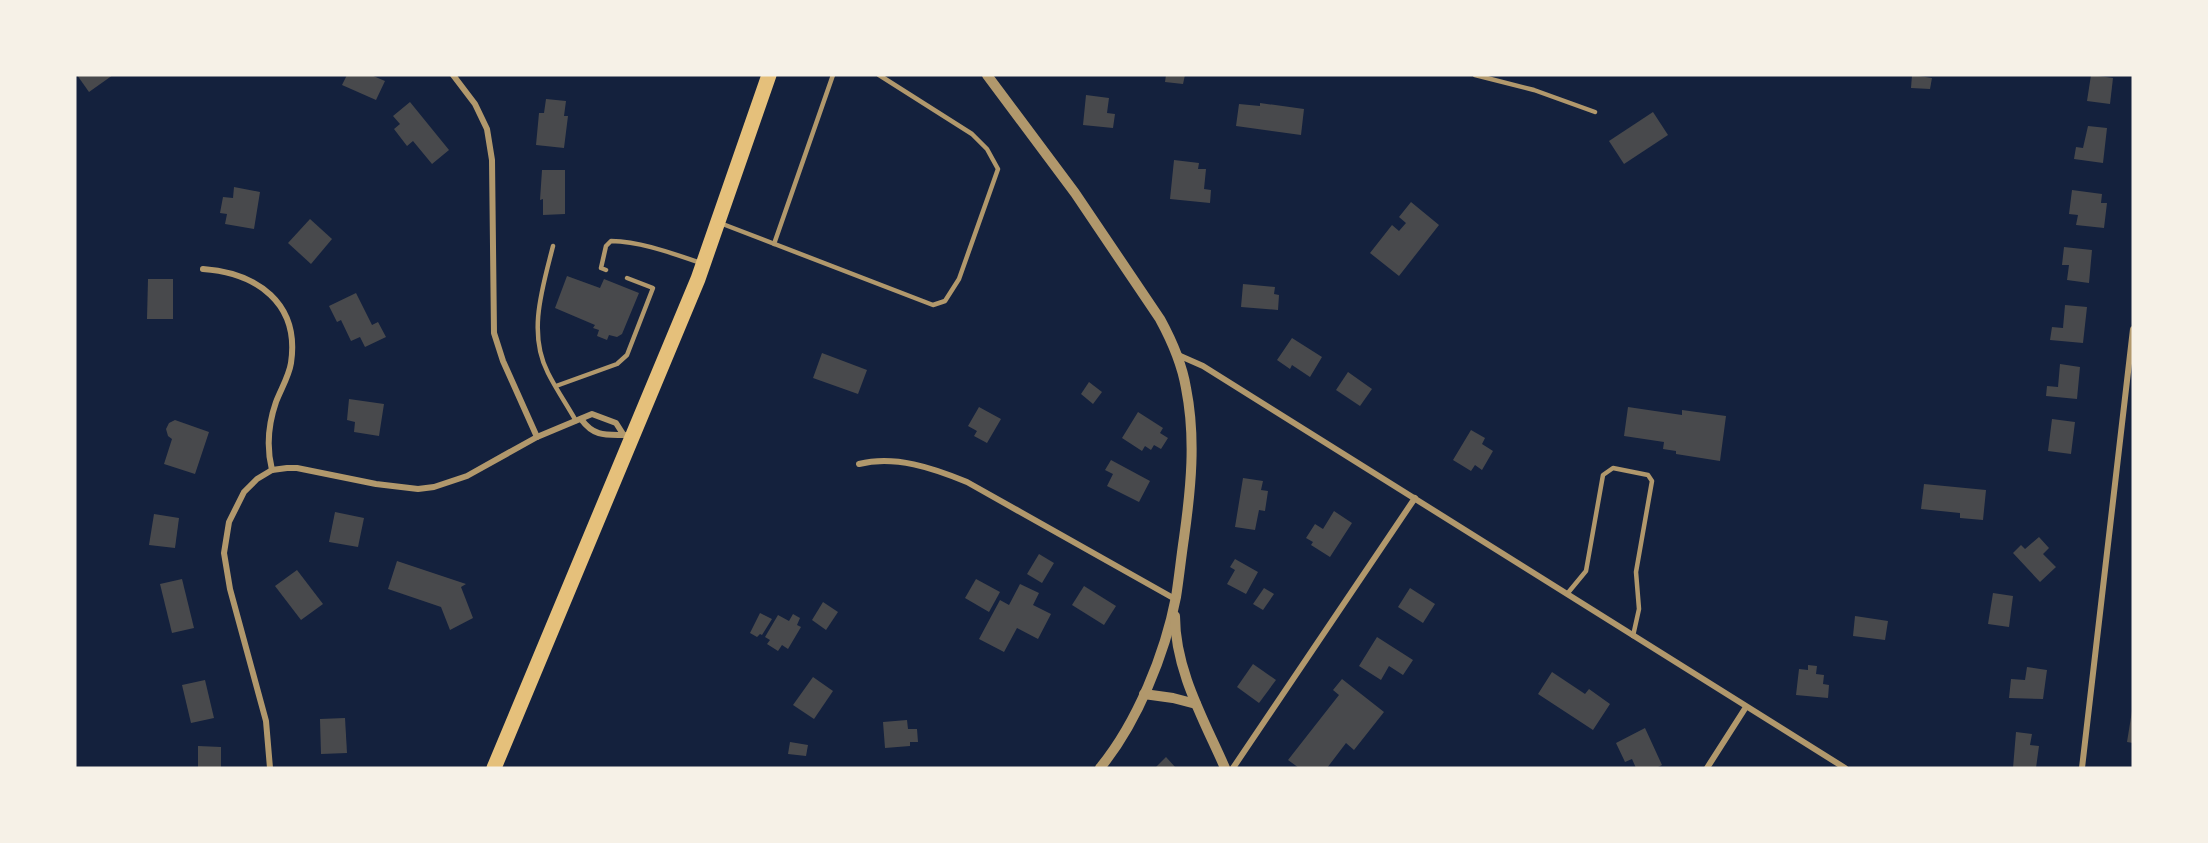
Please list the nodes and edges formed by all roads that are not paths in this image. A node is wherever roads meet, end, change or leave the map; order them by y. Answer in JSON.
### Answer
{"nodes":[{"id":1,"x":453,"y":75,"type":"edge"},
{"id":2,"x":769,"y":75,"type":"edge"},
{"id":3,"x":833,"y":75,"type":"edge"},
{"id":4,"x":879,"y":75,"type":"edge"},
{"id":5,"x":987,"y":75,"type":"edge"},
{"id":6,"x":1475,"y":75,"type":"edge"},
{"id":7,"x":1595,"y":111,"type":"dead end"},
{"id":8,"x":718,"y":222,"type":"junction"},
{"id":9,"x":774,"y":244,"type":"junction"},
{"id":10,"x":553,"y":246,"type":"dead end"},
{"id":11,"x":703,"y":264,"type":"junction"},
{"id":12,"x":203,"y":269,"type":"dead end"},
{"id":13,"x":606,"y":270,"type":"dead end"},
{"id":14,"x":627,"y":278,"type":"dead end"},
{"id":15,"x":2133,"y":329,"type":"edge"},
{"id":16,"x":1176,"y":354,"type":"junction"},
{"id":17,"x":556,"y":386,"type":"junction"},
{"id":18,"x":579,"y":420,"type":"junction"},
{"id":19,"x":628,"y":436,"type":"junction"},
{"id":20,"x":537,"y":437,"type":"junction"},
{"id":21,"x":859,"y":464,"type":"dead end"},
{"id":22,"x":272,"y":470,"type":"junction"},
{"id":23,"x":1416,"y":498,"type":"junction"},
{"id":24,"x":1567,"y":594,"type":"junction"},
{"id":25,"x":1175,"y":599,"type":"junction"},
{"id":26,"x":1633,"y":636,"type":"junction"},
{"id":27,"x":1144,"y":694,"type":"junction"},
{"id":28,"x":1196,"y":704,"type":"junction"},
{"id":29,"x":1746,"y":707,"type":"junction"},
{"id":30,"x":270,"y":768,"type":"edge"},
{"id":31,"x":494,"y":768,"type":"edge"},
{"id":32,"x":1100,"y":768,"type":"edge"},
{"id":33,"x":1225,"y":768,"type":"edge"},
{"id":34,"x":1233,"y":768,"type":"edge"},
{"id":35,"x":1707,"y":768,"type":"edge"},
{"id":36,"x":1845,"y":768,"type":"edge"},
{"id":37,"x":2082,"y":768,"type":"edge"}],
"edges":[{"from":1,"to":20,"type":"street"},
{"from":2,"to":8,"type":"main road"},
{"from":3,"to":9,"type":"lane"},
{"from":4,"to":9,"type":"lane"},
{"from":5,"to":16,"type":"street"},
{"from":6,"to":7,"type":"lane"},
{"from":8,"to":9,"type":"lane"},
{"from":8,"to":11,"type":"main road"},
{"from":10,"to":17,"type":"lane"},
{"from":11,"to":13,"type":"lane"},
{"from":11,"to":19,"type":"main road"},
{"from":12,"to":22,"type":"street"},
{"from":14,"to":17,"type":"lane"},
{"from":15,"to":37,"type":"street"},
{"from":16,"to":23,"type":"street"},
{"from":16,"to":25,"type":"street"},
{"from":17,"to":18,"type":"lane"},
{"from":18,"to":19,"type":"street"},
{"from":18,"to":19,"type":"street"},
{"from":18,"to":20,"type":"street"},
{"from":19,"to":31,"type":"main road"},
{"from":20,"to":22,"type":"street"},
{"from":21,"to":25,"type":"street"},
{"from":22,"to":30,"type":"street"},
{"from":23,"to":24,"type":"street"},
{"from":23,"to":34,"type":"street"},
{"from":24,"to":26,"type":"street"},
{"from":24,"to":26,"type":"lane"},
{"from":25,"to":27,"type":"street"},
{"from":25,"to":28,"type":"street"},
{"from":26,"to":29,"type":"street"},
{"from":27,"to":28,"type":"street"},
{"from":27,"to":32,"type":"street"},
{"from":28,"to":33,"type":"street"},
{"from":29,"to":35,"type":"street"},
{"from":29,"to":36,"type":"street"}]}
